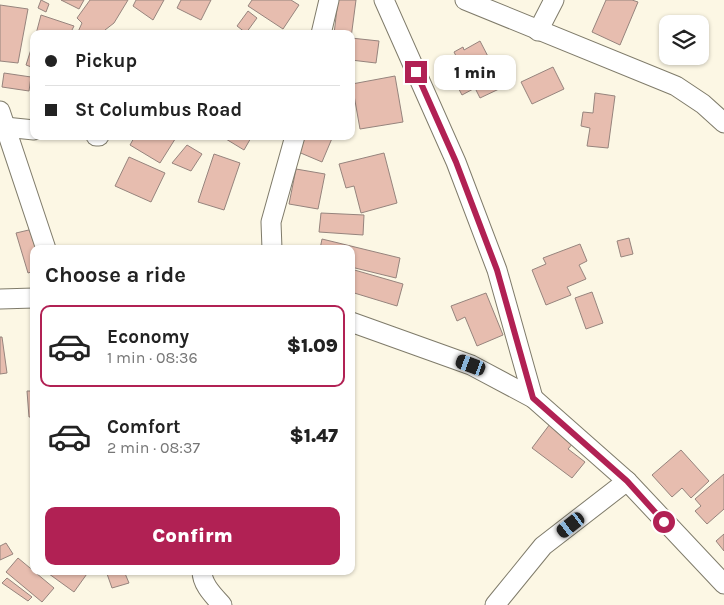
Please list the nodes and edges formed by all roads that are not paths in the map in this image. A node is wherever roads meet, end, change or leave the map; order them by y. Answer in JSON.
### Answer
{"nodes":[{"id":1,"x":328,"y":0,"type":"edge"},
{"id":2,"x":384,"y":0,"type":"edge"},
{"id":3,"x":465,"y":0,"type":"edge"},
{"id":4,"x":554,"y":0,"type":"edge"},
{"id":5,"x":322,"y":30,"type":"edge"},
{"id":6,"x":538,"y":31,"type":"junction"},
{"id":7,"x":3,"y":119,"type":"edge"},
{"id":8,"x":724,"y":123,"type":"edge"},
{"id":9,"x":30,"y":129,"type":"edge"},
{"id":10,"x":293,"y":140,"type":"edge"},
{"id":11,"x":45,"y":245,"type":"edge"},
{"id":12,"x":272,"y":245,"type":"edge"},
{"id":13,"x":30,"y":298,"type":"edge"},
{"id":14,"x":0,"y":299,"type":"edge"},
{"id":15,"x":355,"y":323,"type":"edge"},
{"id":16,"x":533,"y":398,"type":"junction"},
{"id":17,"x":627,"y":481,"type":"junction"},
{"id":18,"x":202,"y":575,"type":"edge"},
{"id":19,"x":724,"y":584,"type":"edge"},
{"id":20,"x":222,"y":605,"type":"edge"},
{"id":21,"x":495,"y":605,"type":"edge"}],
"edges":[{"from":1,"to":5,"type":"street"},
{"from":2,"to":16,"type":"street"},
{"from":3,"to":6,"type":"street"},
{"from":4,"to":6,"type":"street"},
{"from":6,"to":8,"type":"street"},
{"from":7,"to":9,"type":"street"},
{"from":7,"to":11,"type":"street"},
{"from":10,"to":12,"type":"street"},
{"from":13,"to":14,"type":"street"},
{"from":15,"to":16,"type":"street"},
{"from":16,"to":17,"type":"street"},
{"from":17,"to":19,"type":"street"},
{"from":17,"to":21,"type":"street"},
{"from":18,"to":20,"type":"street"}]}
